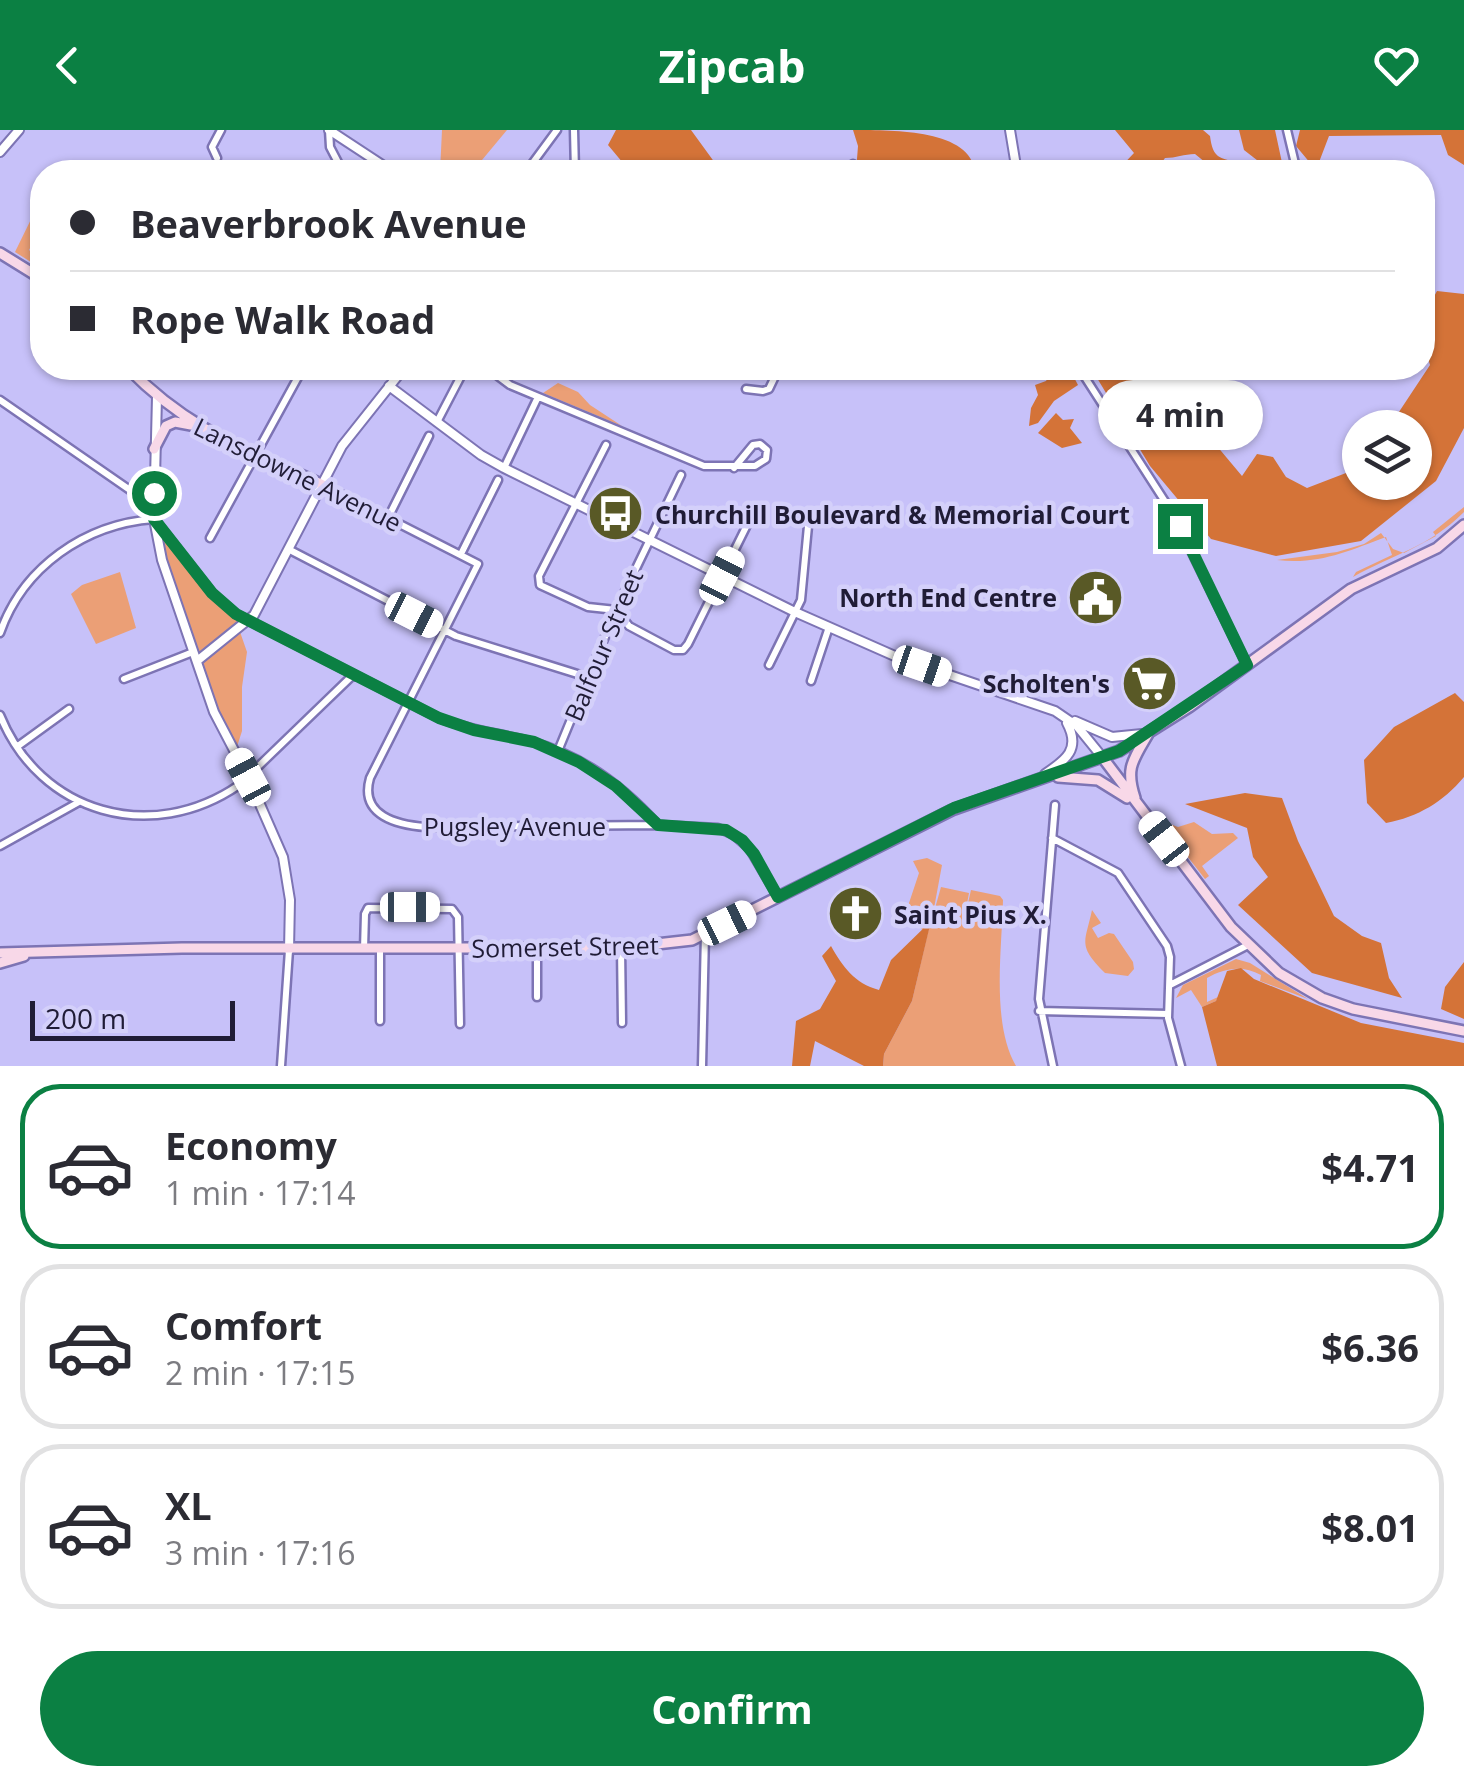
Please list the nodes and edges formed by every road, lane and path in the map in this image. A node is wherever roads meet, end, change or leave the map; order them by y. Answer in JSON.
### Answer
{"nodes":[{"id":1,"x":20,"y":130,"type":"edge"},
{"id":2,"x":221,"y":130,"type":"edge"},
{"id":3,"x":329,"y":130,"type":"edge"},
{"id":4,"x":557,"y":130,"type":"edge"},
{"id":5,"x":574,"y":130,"type":"edge"},
{"id":6,"x":1010,"y":130,"type":"edge"},
{"id":7,"x":1287,"y":130,"type":"edge"},
{"id":8,"x":0,"y":152,"type":"edge"},
{"id":9,"x":217,"y":158,"type":"dead end"},
{"id":10,"x":338,"y":160,"type":"edge"},
{"id":11,"x":375,"y":160,"type":"edge"},
{"id":12,"x":535,"y":160,"type":"edge"},
{"id":13,"x":575,"y":160,"type":"edge"},
{"id":14,"x":1015,"y":160,"type":"edge"},
{"id":15,"x":1295,"y":160,"type":"edge"},
{"id":16,"x":0,"y":253,"type":"edge"},
{"id":17,"x":30,"y":272,"type":"edge"},
{"id":18,"x":140,"y":380,"type":"edge"},
{"id":19,"x":296,"y":380,"type":"edge"},
{"id":20,"x":393,"y":380,"type":"edge"},
{"id":21,"x":459,"y":380,"type":"edge"},
{"id":22,"x":502,"y":380,"type":"edge"},
{"id":23,"x":773,"y":380,"type":"edge"},
{"id":24,"x":1087,"y":380,"type":"edge"},
{"id":25,"x":388,"y":386,"type":"junction"},
{"id":26,"x":746,"y":389,"type":"dead end"},
{"id":27,"x":156,"y":397,"type":"junction"},
{"id":28,"x":538,"y":397,"type":"junction"},
{"id":29,"x":0,"y":400,"type":"edge"},
{"id":30,"x":437,"y":422,"type":"junction"},
{"id":31,"x":195,"y":425,"type":"junction"},
{"id":32,"x":429,"y":436,"type":"dead end"},
{"id":33,"x":606,"y":444,"type":"dead end"},
{"id":34,"x":154,"y":448,"type":"junction"},
{"id":35,"x":254,"y":454,"type":"junction"},
{"id":36,"x":504,"y":468,"type":"junction"},
{"id":37,"x":734,"y":468,"type":"junction"},
{"id":38,"x":680,"y":476,"type":"dead end"},
{"id":39,"x":498,"y":480,"type":"dead end"},
{"id":40,"x":323,"y":486,"type":"junction"},
{"id":41,"x":576,"y":504,"type":"junction"},
{"id":42,"x":154,"y":506,"type":"junction"},
{"id":43,"x":754,"y":510,"type":"dead end"},
{"id":44,"x":388,"y":518,"type":"junction"},
{"id":45,"x":154,"y":519,"type":"junction"},
{"id":46,"x":1464,"y":525,"type":"edge"},
{"id":47,"x":808,"y":526,"type":"dead end"},
{"id":48,"x":210,"y":538,"type":"dead end"},
{"id":49,"x":650,"y":540,"type":"junction"},
{"id":50,"x":290,"y":550,"type":"junction"},
{"id":51,"x":461,"y":554,"type":"junction"},
{"id":52,"x":478,"y":564,"type":"joint"},
{"id":53,"x":722,"y":576,"type":"junction"},
{"id":54,"x":616,"y":610,"type":"junction"},
{"id":55,"x":795,"y":612,"type":"junction"},
{"id":56,"x":250,"y":620,"type":"junction"},
{"id":57,"x":829,"y":627,"type":"junction"},
{"id":58,"x":0,"y":632,"type":"edge"},
{"id":59,"x":446,"y":632,"type":"junction"},
{"id":60,"x":195,"y":656,"type":"junction"},
{"id":61,"x":769,"y":665,"type":"dead end"},
{"id":62,"x":1247,"y":665,"type":"junction"},
{"id":63,"x":353,"y":676,"type":"junction"},
{"id":64,"x":588,"y":676,"type":"junction"},
{"id":65,"x":124,"y":679,"type":"dead end"},
{"id":66,"x":811,"y":681,"type":"dead end"},
{"id":67,"x":409,"y":703,"type":"junction"},
{"id":68,"x":69,"y":708,"type":"dead end"},
{"id":69,"x":0,"y":715,"type":"edge"},
{"id":70,"x":1062,"y":715,"type":"junction"},
{"id":71,"x":1149,"y":733,"type":"junction"},
{"id":72,"x":18,"y":746,"type":"junction"},
{"id":73,"x":558,"y":752,"type":"junction"},
{"id":74,"x":1103,"y":758,"type":"junction"},
{"id":75,"x":248,"y":777,"type":"junction"},
{"id":76,"x":1048,"y":777,"type":"junction"},
{"id":77,"x":1036,"y":780,"type":"junction"},
{"id":78,"x":79,"y":802,"type":"junction"},
{"id":79,"x":1055,"y":805,"type":"dead end"},
{"id":80,"x":1137,"y":805,"type":"junction"},
{"id":81,"x":658,"y":825,"type":"junction"},
{"id":82,"x":1052,"y":838,"type":"junction"},
{"id":83,"x":0,"y":846,"type":"edge"},
{"id":84,"x":778,"y":897,"type":"junction"},
{"id":85,"x":705,"y":934,"type":"junction"},
{"id":86,"x":1248,"y":945,"type":"junction"},
{"id":87,"x":537,"y":947,"type":"junction"},
{"id":88,"x":364,"y":948,"type":"junction"},
{"id":89,"x":380,"y":948,"type":"junction"},
{"id":90,"x":459,"y":948,"type":"junction"},
{"id":91,"x":621,"y":948,"type":"junction"},
{"id":92,"x":288,"y":950,"type":"junction"},
{"id":93,"x":36,"y":952,"type":"junction"},
{"id":94,"x":0,"y":954,"type":"edge"},
{"id":95,"x":0,"y":963,"type":"edge"},
{"id":96,"x":1169,"y":985,"type":"junction"},
{"id":97,"x":537,"y":996,"type":"dead end"},
{"id":98,"x":1040,"y":1011,"type":"junction"},
{"id":99,"x":1168,"y":1014,"type":"junction"},
{"id":100,"x":380,"y":1021,"type":"dead end"},
{"id":101,"x":460,"y":1024,"type":"dead end"},
{"id":102,"x":622,"y":1024,"type":"dead end"},
{"id":103,"x":1464,"y":1032,"type":"edge"},
{"id":104,"x":280,"y":1066,"type":"edge"},
{"id":105,"x":702,"y":1066,"type":"edge"},
{"id":106,"x":1054,"y":1066,"type":"edge"},
{"id":107,"x":1181,"y":1066,"type":"edge"}],
"edges":[{"from":1,"to":8,"type":"street"},
{"from":2,"to":9,"type":"street"},
{"from":3,"to":10,"type":"street"},
{"from":3,"to":11,"type":"street"},
{"from":4,"to":12,"type":"street"},
{"from":5,"to":13,"type":"street"},
{"from":6,"to":14,"type":"street"},
{"from":7,"to":15,"type":"street"},
{"from":16,"to":17,"type":"main road"},
{"from":18,"to":27,"type":"main road","name":"Lansdowne Avenue"},
{"from":19,"to":35,"type":"street"},
{"from":20,"to":25,"type":"street"},
{"from":21,"to":30,"type":"street"},
{"from":22,"to":28,"type":"street"},
{"from":23,"to":26,"type":"street"},
{"from":24,"to":62,"type":"street"},
{"from":25,"to":30,"type":"street"},
{"from":25,"to":40,"type":"street"},
{"from":27,"to":31,"type":"main road","name":"Lansdowne Avenue"},
{"from":27,"to":34,"type":"street"},
{"from":28,"to":36,"type":"street"},
{"from":28,"to":37,"type":"street"},
{"from":29,"to":42,"type":"street"},
{"from":30,"to":36,"type":"street"},
{"from":31,"to":34,"type":"main road"},
{"from":31,"to":35,"type":"main road","name":"Lansdowne Avenue"},
{"from":32,"to":44,"type":"street"},
{"from":33,"to":41,"type":"street"},
{"from":34,"to":42,"type":"street"},
{"from":35,"to":40,"type":"main road","name":"Lansdowne Avenue"},
{"from":35,"to":48,"type":"street"},
{"from":36,"to":41,"type":"street"},
{"from":37,"to":37,"type":"street"},
{"from":38,"to":49,"type":"street","name":"Balfour Street"},
{"from":39,"to":51,"type":"street"},
{"from":40,"to":44,"type":"street","name":"Lansdowne Avenue"},
{"from":40,"to":50,"type":"street"},
{"from":41,"to":49,"type":"street"},
{"from":41,"to":54,"type":"street"},
{"from":42,"to":45,"type":"street"},
{"from":43,"to":53,"type":"street"},
{"from":44,"to":51,"type":"street","name":"Lansdowne Avenue"},
{"from":45,"to":56,"type":"street"},
{"from":45,"to":58,"type":"street"},
{"from":45,"to":60,"type":"street"},
{"from":46,"to":62,"type":"main road","name":"Somerset Street"},
{"from":47,"to":55,"type":"street"},
{"from":49,"to":53,"type":"street"},
{"from":49,"to":54,"type":"street","name":"Balfour Street"},
{"from":50,"to":56,"type":"street"},
{"from":50,"to":59,"type":"street"},
{"from":51,"to":52,"type":"street","name":"Lansdowne Avenue"},
{"from":52,"to":59,"type":"street","name":"Pugsley Avenue"},
{"from":53,"to":54,"type":"street"},
{"from":53,"to":55,"type":"street"},
{"from":54,"to":64,"type":"street","name":"Balfour Street"},
{"from":55,"to":57,"type":"street"},
{"from":55,"to":61,"type":"street"},
{"from":56,"to":60,"type":"street"},
{"from":56,"to":63,"type":"street"},
{"from":57,"to":66,"type":"street"},
{"from":57,"to":70,"type":"street"},
{"from":59,"to":64,"type":"street"},
{"from":59,"to":67,"type":"street","name":"Pugsley Avenue"},
{"from":60,"to":65,"type":"street"},
{"from":60,"to":75,"type":"street"},
{"from":62,"to":71,"type":"main road","name":"Somerset Street"},
{"from":63,"to":67,"type":"street"},
{"from":63,"to":75,"type":"street"},
{"from":64,"to":73,"type":"street","name":"Balfour Street"},
{"from":67,"to":73,"type":"street"},
{"from":67,"to":81,"type":"street","name":"Pugsley Avenue"},
{"from":68,"to":72,"type":"street"},
{"from":69,"to":72,"type":"street"},
{"from":70,"to":71,"type":"street"},
{"from":70,"to":74,"type":"street"},
{"from":70,"to":77,"type":"street"},
{"from":71,"to":74,"type":"main road","name":"Somerset Street"},
{"from":71,"to":80,"type":"main road"},
{"from":72,"to":78,"type":"street"},
{"from":73,"to":81,"type":"street"},
{"from":74,"to":76,"type":"main road","name":"Somerset Street"},
{"from":74,"to":80,"type":"main road"},
{"from":75,"to":78,"type":"street"},
{"from":75,"to":92,"type":"street"},
{"from":76,"to":77,"type":"main road","name":"Somerset Street"},
{"from":76,"to":80,"type":"main road"},
{"from":77,"to":84,"type":"main road","name":"Somerset Street"},
{"from":78,"to":83,"type":"street"},
{"from":79,"to":82,"type":"street"},
{"from":80,"to":86,"type":"main road"},
{"from":81,"to":84,"type":"street","name":"Pugsley Avenue"},
{"from":82,"to":96,"type":"street"},
{"from":82,"to":98,"type":"street"},
{"from":84,"to":85,"type":"main road","name":"Somerset Street"},
{"from":85,"to":91,"type":"main road","name":"Somerset Street"},
{"from":85,"to":105,"type":"street"},
{"from":86,"to":96,"type":"street"},
{"from":86,"to":103,"type":"main road"},
{"from":87,"to":90,"type":"main road","name":"Somerset Street"},
{"from":87,"to":91,"type":"main road","name":"Somerset Street"},
{"from":87,"to":97,"type":"street"},
{"from":88,"to":89,"type":"main road","name":"Somerset Street"},
{"from":88,"to":90,"type":"street"},
{"from":88,"to":92,"type":"main road","name":"Somerset Street"},
{"from":89,"to":90,"type":"main road","name":"Somerset Street"},
{"from":89,"to":100,"type":"street"},
{"from":90,"to":101,"type":"street"},
{"from":91,"to":102,"type":"street"},
{"from":92,"to":93,"type":"main road","name":"Somerset Street"},
{"from":92,"to":104,"type":"street"},
{"from":93,"to":94,"type":"main road","name":"Somerset Street"},
{"from":93,"to":95,"type":"main road","name":"Somerset Street"},
{"from":96,"to":99,"type":"street"},
{"from":98,"to":99,"type":"street"},
{"from":98,"to":106,"type":"street"},
{"from":99,"to":107,"type":"street"}]}
